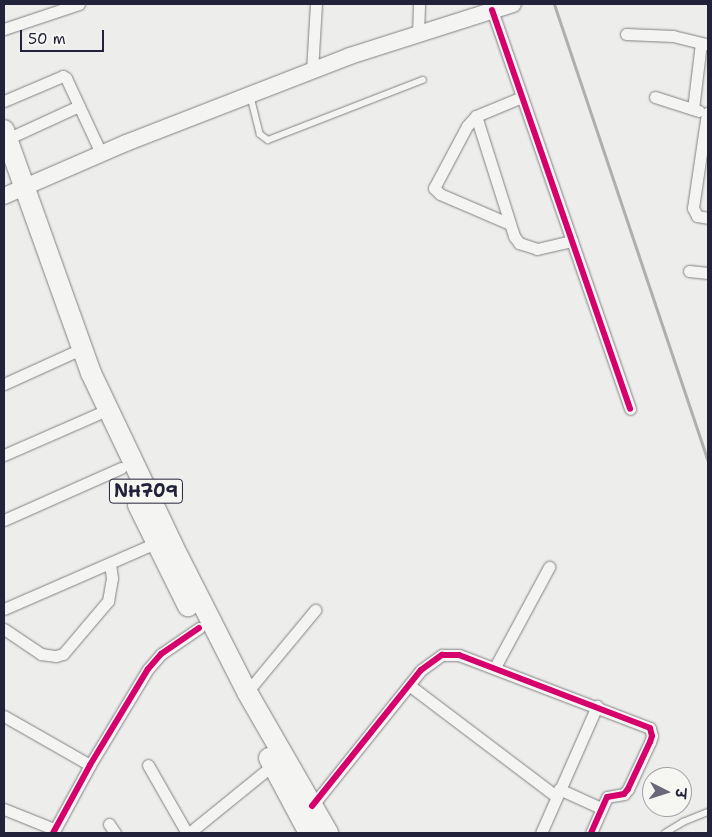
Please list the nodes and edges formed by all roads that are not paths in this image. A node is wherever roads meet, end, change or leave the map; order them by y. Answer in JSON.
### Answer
{"nodes":[{"id":1,"x":79,"y":4,"type":"edge"},
{"id":2,"x":316,"y":4,"type":"edge"},
{"id":3,"x":419,"y":4,"type":"edge"},
{"id":4,"x":513,"y":4,"type":"edge"},
{"id":5,"x":492,"y":10,"type":"junction"},
{"id":6,"x":4,"y":29,"type":"edge"},
{"id":7,"x":418,"y":34,"type":"junction"},
{"id":8,"x":626,"y":34,"type":"dead end"},
{"id":9,"x":704,"y":44,"type":"edge"},
{"id":10,"x":312,"y":71,"type":"junction"},
{"id":11,"x":423,"y":80,"type":"dead end"},
{"id":12,"x":251,"y":95,"type":"junction"},
{"id":13,"x":522,"y":97,"type":"junction"},
{"id":14,"x":655,"y":97,"type":"dead end"},
{"id":15,"x":4,"y":101,"type":"edge"},
{"id":16,"x":79,"y":106,"type":"junction"},
{"id":17,"x":693,"y":109,"type":"junction"},
{"id":18,"x":707,"y":113,"type":"edge"},
{"id":19,"x":476,"y":116,"type":"junction"},
{"id":20,"x":5,"y":134,"type":"edge"},
{"id":21,"x":101,"y":153,"type":"junction"},
{"id":22,"x":4,"y":165,"type":"edge"},
{"id":23,"x":14,"y":192,"type":"edge"},
{"id":24,"x":708,"y":218,"type":"edge"},
{"id":25,"x":510,"y":224,"type":"junction"},
{"id":26,"x":572,"y":241,"type":"junction"},
{"id":27,"x":689,"y":272,"type":"dead end"},
{"id":28,"x":708,"y":274,"type":"edge"},
{"id":29,"x":72,"y":353,"type":"junction"},
{"id":30,"x":4,"y":384,"type":"edge"},
{"id":31,"x":630,"y":409,"type":"dead end"},
{"id":32,"x":98,"y":414,"type":"junction"},
{"id":33,"x":4,"y":454,"type":"edge"},
{"id":34,"x":121,"y":468,"type":"junction"},
{"id":35,"x":4,"y":520,"type":"edge"},
{"id":36,"x":156,"y":544,"type":"junction"},
{"id":37,"x":110,"y":563,"type":"junction"},
{"id":38,"x":549,"y":567,"type":"dead end"},
{"id":39,"x":4,"y":609,"type":"edge"},
{"id":40,"x":315,"y":610,"type":"dead end"},
{"id":41,"x":199,"y":628,"type":"junction"},
{"id":42,"x":4,"y":629,"type":"edge"},
{"id":43,"x":495,"y":667,"type":"junction"},
{"id":44,"x":409,"y":685,"type":"junction"},
{"id":45,"x":247,"y":692,"type":"junction"},
{"id":46,"x":596,"y":706,"type":"junction"},
{"id":47,"x":4,"y":716,"type":"edge"},
{"id":48,"x":90,"y":765,"type":"junction"},
{"id":49,"x":148,"y":765,"type":"dead end"},
{"id":50,"x":273,"y":765,"type":"junction"},
{"id":51,"x":557,"y":793,"type":"junction"},
{"id":52,"x":312,"y":806,"type":"junction"},
{"id":53,"x":601,"y":808,"type":"junction"},
{"id":54,"x":4,"y":809,"type":"edge"},
{"id":55,"x":708,"y":812,"type":"edge"},
{"id":56,"x":53,"y":831,"type":"edge"},
{"id":57,"x":188,"y":833,"type":"edge"},
{"id":58,"x":309,"y":833,"type":"edge"},
{"id":59,"x":328,"y":833,"type":"edge"},
{"id":60,"x":541,"y":833,"type":"edge"},
{"id":61,"x":591,"y":833,"type":"edge"},
{"id":62,"x":664,"y":833,"type":"edge"}],
"edges":[{"from":1,"to":6,"type":"street"},
{"from":2,"to":10,"type":"street"},
{"from":3,"to":7,"type":"street"},
{"from":4,"to":5,"type":"main road"},
{"from":5,"to":7,"type":"main road"},
{"from":5,"to":13,"type":"street"},
{"from":7,"to":10,"type":"main road"},
{"from":8,"to":9,"type":"street"},
{"from":9,"to":17,"type":"street"},
{"from":10,"to":12,"type":"main road"},
{"from":11,"to":12,"type":"lane"},
{"from":12,"to":21,"type":"main road"},
{"from":13,"to":19,"type":"street"},
{"from":13,"to":26,"type":"street"},
{"from":14,"to":17,"type":"street"},
{"from":15,"to":16,"type":"street"},
{"from":16,"to":20,"type":"street"},
{"from":16,"to":21,"type":"street"},
{"from":17,"to":18,"type":"street"},
{"from":18,"to":24,"type":"street"},
{"from":19,"to":25,"type":"street"},
{"from":19,"to":25,"type":"street"},
{"from":20,"to":23,"type":"highway","number":"NH709"},
{"from":21,"to":23,"type":"main road"},
{"from":22,"to":23,"type":"highway","number":"NH709"},
{"from":23,"to":29,"type":"highway","number":"NH709"},
{"from":23,"to":45,"type":"highway","number":"NH709"},
{"from":25,"to":26,"type":"street"},
{"from":26,"to":31,"type":"street"},
{"from":27,"to":28,"type":"street"},
{"from":29,"to":30,"type":"street"},
{"from":29,"to":32,"type":"highway","number":"NH709"},
{"from":32,"to":33,"type":"street"},
{"from":32,"to":34,"type":"highway","number":"NH709"},
{"from":34,"to":35,"type":"street"},
{"from":34,"to":36,"type":"highway","number":"NH709"},
{"from":36,"to":37,"type":"street"},
{"from":36,"to":41,"type":"highway","number":"NH709"},
{"from":37,"to":39,"type":"street"},
{"from":37,"to":42,"type":"street"},
{"from":38,"to":43,"type":"street"},
{"from":40,"to":45,"type":"street"},
{"from":41,"to":48,"type":"street"},
{"from":41,"to":50,"type":"highway","number":"NH709"},
{"from":43,"to":44,"type":"street"},
{"from":43,"to":46,"type":"street"},
{"from":44,"to":51,"type":"street"},
{"from":44,"to":52,"type":"street"},
{"from":45,"to":52,"type":"highway","number":"NH709"},
{"from":46,"to":51,"type":"street"},
{"from":46,"to":53,"type":"street"},
{"from":47,"to":48,"type":"street"},
{"from":48,"to":56,"type":"street"},
{"from":49,"to":57,"type":"street"},
{"from":50,"to":57,"type":"street"},
{"from":50,"to":58,"type":"highway","number":"NH709"},
{"from":51,"to":53,"type":"street"},
{"from":51,"to":60,"type":"street"},
{"from":52,"to":59,"type":"highway","number":"NH709"},
{"from":53,"to":61,"type":"street"},
{"from":54,"to":56,"type":"street"},
{"from":55,"to":62,"type":"lane"}]}
